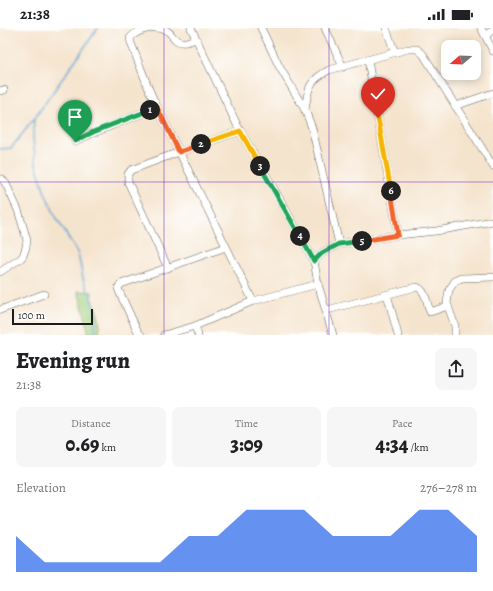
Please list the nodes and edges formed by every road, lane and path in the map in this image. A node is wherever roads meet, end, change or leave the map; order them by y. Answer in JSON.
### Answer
{"nodes":[{"id":1,"x":153,"y":28,"type":"edge"},
{"id":2,"x":191,"y":28,"type":"edge"},
{"id":3,"x":261,"y":28,"type":"edge"},
{"id":4,"x":325,"y":28,"type":"edge"},
{"id":5,"x":386,"y":28,"type":"edge"},
{"id":6,"x":481,"y":28,"type":"edge"},
{"id":7,"x":493,"y":29,"type":"edge"},
{"id":8,"x":486,"y":36,"type":"junction"},
{"id":9,"x":195,"y":39,"type":"junction"},
{"id":10,"x":493,"y":51,"type":"edge"},
{"id":11,"x":395,"y":53,"type":"junction"},
{"id":12,"x":368,"y":60,"type":"junction"},
{"id":13,"x":343,"y":67,"type":"junction"},
{"id":14,"x":493,"y":93,"type":"edge"},
{"id":15,"x":455,"y":106,"type":"junction"},
{"id":16,"x":157,"y":107,"type":"junction"},
{"id":17,"x":304,"y":110,"type":"junction"},
{"id":18,"x":240,"y":131,"type":"junction"},
{"id":19,"x":75,"y":141,"type":"dead end"},
{"id":20,"x":179,"y":152,"type":"junction"},
{"id":21,"x":493,"y":166,"type":"edge"},
{"id":22,"x":2,"y":179,"type":"dead end"},
{"id":23,"x":493,"y":221,"type":"edge"},
{"id":24,"x":398,"y":235,"type":"junction"},
{"id":25,"x":339,"y":244,"type":"junction"},
{"id":26,"x":226,"y":247,"type":"junction"},
{"id":27,"x":314,"y":261,"type":"junction"},
{"id":28,"x":168,"y":268,"type":"junction"},
{"id":29,"x":0,"y":272,"type":"edge"},
{"id":30,"x":493,"y":277,"type":"edge"},
{"id":31,"x":318,"y":284,"type":"junction"},
{"id":32,"x":44,"y":294,"type":"dead end"},
{"id":33,"x":387,"y":294,"type":"junction"},
{"id":34,"x":253,"y":301,"type":"junction"},
{"id":35,"x":448,"y":306,"type":"junction"},
{"id":36,"x":0,"y":310,"type":"edge"},
{"id":37,"x":327,"y":310,"type":"junction"},
{"id":38,"x":195,"y":326,"type":"junction"},
{"id":39,"x":141,"y":335,"type":"edge"},
{"id":40,"x":164,"y":335,"type":"edge"},
{"id":41,"x":198,"y":335,"type":"edge"},
{"id":42,"x":333,"y":335,"type":"edge"},
{"id":43,"x":398,"y":335,"type":"edge"},
{"id":44,"x":455,"y":335,"type":"edge"}],
"edges":[{"from":1,"to":9,"type":"street"},
{"from":1,"to":16,"type":"street"},
{"from":2,"to":9,"type":"street"},
{"from":3,"to":17,"type":"street"},
{"from":4,"to":13,"type":"street"},
{"from":5,"to":11,"type":"street"},
{"from":6,"to":8,"type":"street"},
{"from":7,"to":8,"type":"street"},
{"from":8,"to":10,"type":"street"},
{"from":9,"to":18,"type":"street"},
{"from":11,"to":12,"type":"street"},
{"from":11,"to":15,"type":"street"},
{"from":12,"to":13,"type":"street"},
{"from":12,"to":24,"type":"street"},
{"from":13,"to":17,"type":"street"},
{"from":14,"to":15,"type":"street"},
{"from":15,"to":21,"type":"street"},
{"from":16,"to":19,"type":"street"},
{"from":16,"to":20,"type":"street"},
{"from":17,"to":25,"type":"street"},
{"from":18,"to":20,"type":"street"},
{"from":18,"to":27,"type":"street"},
{"from":20,"to":26,"type":"street"},
{"from":20,"to":28,"type":"street"},
{"from":22,"to":29,"type":"street"},
{"from":23,"to":24,"type":"street"},
{"from":24,"to":25,"type":"street"},
{"from":25,"to":27,"type":"street"},
{"from":26,"to":28,"type":"street"},
{"from":26,"to":34,"type":"street"},
{"from":27,"to":31,"type":"street"},
{"from":28,"to":39,"type":"street"},
{"from":30,"to":35,"type":"street"},
{"from":31,"to":34,"type":"street"},
{"from":31,"to":37,"type":"street"},
{"from":32,"to":36,"type":"street"},
{"from":33,"to":35,"type":"street"},
{"from":33,"to":37,"type":"street"},
{"from":33,"to":43,"type":"street"},
{"from":34,"to":38,"type":"street"},
{"from":35,"to":44,"type":"street"},
{"from":37,"to":42,"type":"street"},
{"from":38,"to":40,"type":"street"},
{"from":38,"to":41,"type":"street"}]}
